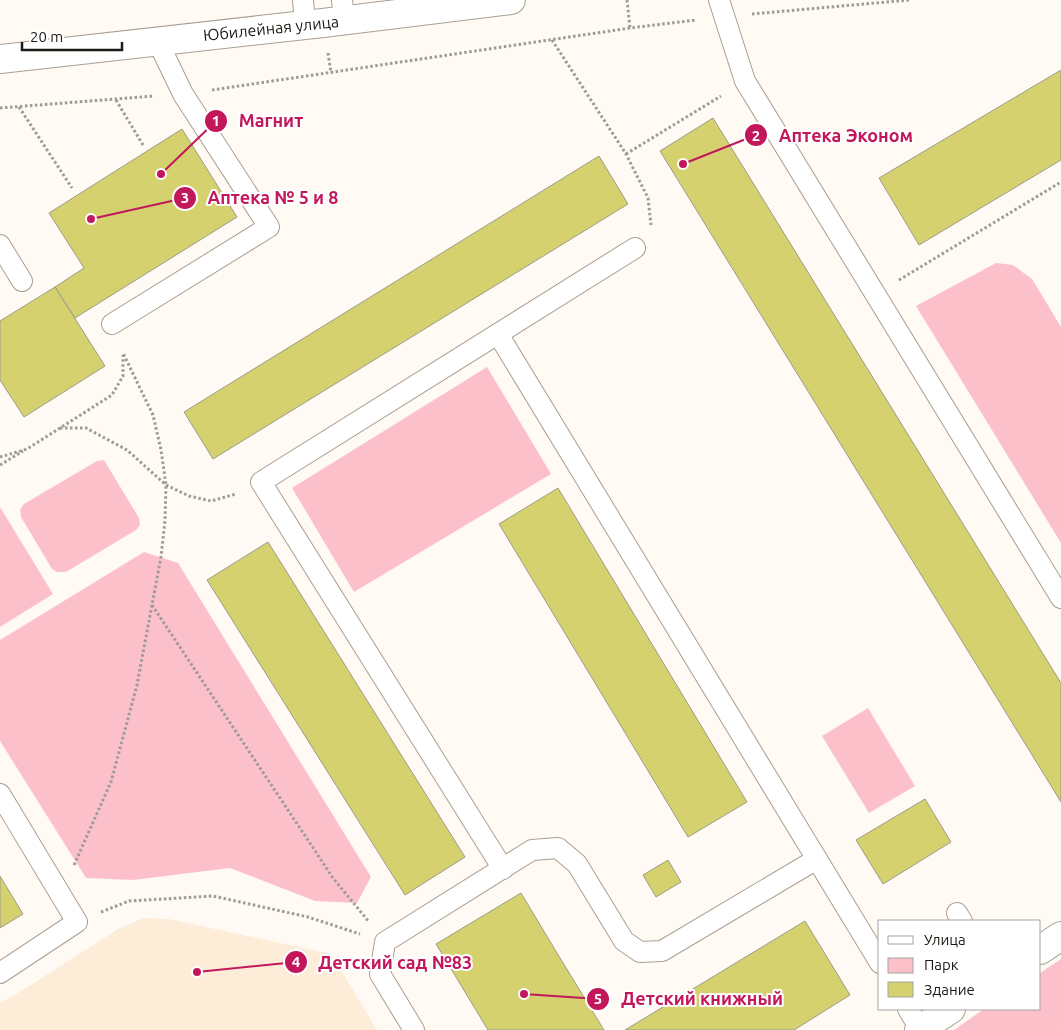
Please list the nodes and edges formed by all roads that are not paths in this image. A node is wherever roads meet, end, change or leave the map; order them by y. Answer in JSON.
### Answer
{"nodes":[{"id":1,"x":501,"y":1,"type":"edge"},
{"id":2,"x":721,"y":8,"type":"edge"},
{"id":3,"x":343,"y":10,"type":"edge"},
{"id":4,"x":304,"y":12,"type":"edge"},
{"id":5,"x":156,"y":40,"type":"junction"},
{"id":6,"x":0,"y":59,"type":"edge"},
{"id":7,"x":0,"y":245,"type":"edge"},
{"id":8,"x":635,"y":248,"type":"road end"},
{"id":9,"x":22,"y":281,"type":"dead end"},
{"id":10,"x":112,"y":324,"type":"road end"},
{"id":11,"x":498,"y":334,"type":"junction"},
{"id":12,"x":1061,"y":598,"type":"edge"},
{"id":13,"x":0,"y":794,"type":"edge"},
{"id":14,"x":817,"y":859,"type":"junction"},
{"id":15,"x":503,"y":869,"type":"junction"},
{"id":16,"x":1061,"y":936,"type":"edge"},
{"id":17,"x":1041,"y":949,"type":"edge"},
{"id":18,"x":878,"y":960,"type":"edge"},
{"id":19,"x":0,"y":972,"type":"edge"},
{"id":20,"x":948,"y":1010,"type":"edge"},
{"id":21,"x":916,"y":1023,"type":"edge"},
{"id":22,"x":414,"y":1030,"type":"edge"}],
"edges":[{"from":1,"to":3,"type":"street","name":"Юбилейная улица"},
{"from":2,"to":12,"type":"lane"},
{"from":3,"to":4,"type":"street","name":"Юбилейная улица"},
{"from":4,"to":5,"type":"street","name":"Юбилейная улица"},
{"from":5,"to":6,"type":"street","name":"Юбилейная улица"},
{"from":5,"to":10,"type":"lane"},
{"from":7,"to":9,"type":"lane"},
{"from":8,"to":11,"type":"lane"},
{"from":11,"to":14,"type":"lane"},
{"from":11,"to":15,"type":"lane"},
{"from":13,"to":19,"type":"lane"},
{"from":14,"to":15,"type":"lane"},
{"from":14,"to":18,"type":"lane"},
{"from":15,"to":22,"type":"lane"},
{"from":16,"to":17,"type":"street"},
{"from":20,"to":21,"type":"street"}]}
